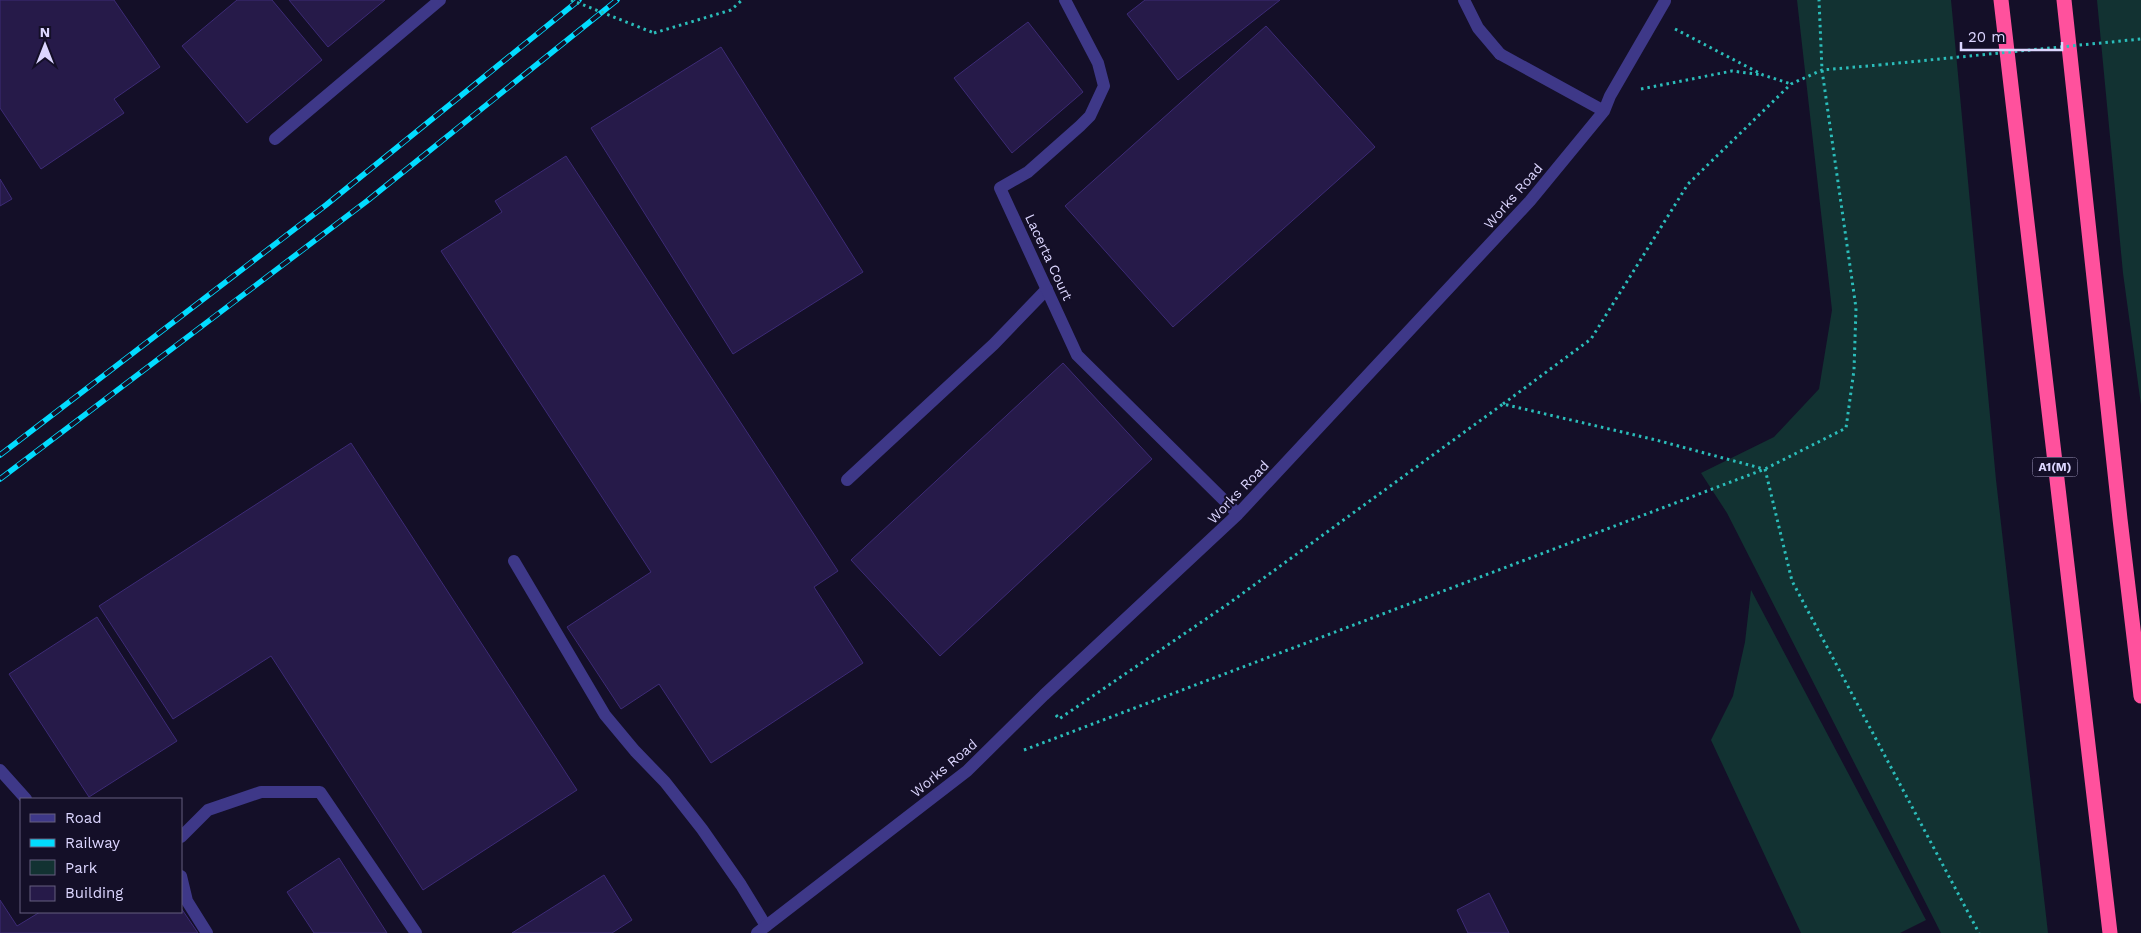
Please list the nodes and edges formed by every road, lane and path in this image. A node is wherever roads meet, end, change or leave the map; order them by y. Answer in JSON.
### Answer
{"nodes":[{"id":1,"x":440,"y":0,"type":"edge"},
{"id":2,"x":571,"y":0,"type":"edge"},
{"id":3,"x":742,"y":0,"type":"edge"},
{"id":4,"x":1064,"y":0,"type":"edge"},
{"id":5,"x":1464,"y":0,"type":"edge"},
{"id":6,"x":1819,"y":0,"type":"edge"},
{"id":7,"x":2001,"y":0,"type":"edge"},
{"id":8,"x":2064,"y":0,"type":"edge"},
{"id":9,"x":1665,"y":1,"type":"edge"},
{"id":10,"x":1655,"y":18,"type":"junction"},
{"id":11,"x":2141,"y":39,"type":"edge"},
{"id":12,"x":1822,"y":70,"type":"junction"},
{"id":13,"x":1763,"y":75,"type":"junction"},
{"id":14,"x":1791,"y":84,"type":"junction"},
{"id":15,"x":1610,"y":96,"type":"junction"},
{"id":16,"x":1604,"y":111,"type":"junction"},
{"id":17,"x":275,"y":139,"type":"dead end"},
{"id":18,"x":1047,"y":289,"type":"junction"},
{"id":19,"x":1503,"y":404,"type":"junction"},
{"id":20,"x":1765,"y":469,"type":"junction"},
{"id":21,"x":848,"y":480,"type":"dead end"},
{"id":22,"x":1238,"y":514,"type":"junction"},
{"id":23,"x":514,"y":561,"type":"dead end"},
{"id":24,"x":1044,"y":695,"type":"junction"},
{"id":25,"x":2141,"y":696,"type":"edge"},
{"id":26,"x":1023,"y":750,"type":"dead end"},
{"id":27,"x":0,"y":770,"type":"edge"},
{"id":28,"x":25,"y":798,"type":"edge"},
{"id":29,"x":182,"y":836,"type":"edge"},
{"id":30,"x":182,"y":880,"type":"edge"},
{"id":31,"x":761,"y":930,"type":"edge"},
{"id":32,"x":207,"y":933,"type":"edge"},
{"id":33,"x":416,"y":933,"type":"edge"},
{"id":34,"x":1979,"y":933,"type":"edge"},
{"id":35,"x":2110,"y":933,"type":"edge"}],
"edges":[{"from":1,"to":17,"type":"street"},
{"from":2,"to":3,"type":"path","bridge":true},
{"from":4,"to":18,"type":"street","name":"Lacerta Court"},
{"from":5,"to":16,"type":"street"},
{"from":6,"to":12,"type":"path"},
{"from":7,"to":35,"type":"highway","number":"A1(M)"},
{"from":8,"to":25,"type":"highway"},
{"from":9,"to":10,"type":"street","name":"Works Road"},
{"from":10,"to":13,"type":"path"},
{"from":10,"to":15,"type":"street","name":"Works Road"},
{"from":11,"to":12,"type":"path","bridge":true},
{"from":12,"to":14,"type":"path"},
{"from":12,"to":20,"type":"path"},
{"from":13,"to":14,"type":"path"},
{"from":13,"to":15,"type":"path"},
{"from":14,"to":19,"type":"path"},
{"from":15,"to":16,"type":"street","name":"Works Road"},
{"from":16,"to":22,"type":"street","name":"Works Road"},
{"from":18,"to":21,"type":"street"},
{"from":18,"to":22,"type":"street","name":"Lacerta Court"},
{"from":19,"to":20,"type":"path"},
{"from":19,"to":24,"type":"path"},
{"from":20,"to":26,"type":"path"},
{"from":20,"to":34,"type":"path"},
{"from":22,"to":24,"type":"street","name":"Works Road"},
{"from":23,"to":31,"type":"street"},
{"from":24,"to":31,"type":"street","name":"Works Road"},
{"from":27,"to":28,"type":"street"},
{"from":29,"to":33,"type":"street"},
{"from":30,"to":32,"type":"street"}]}
